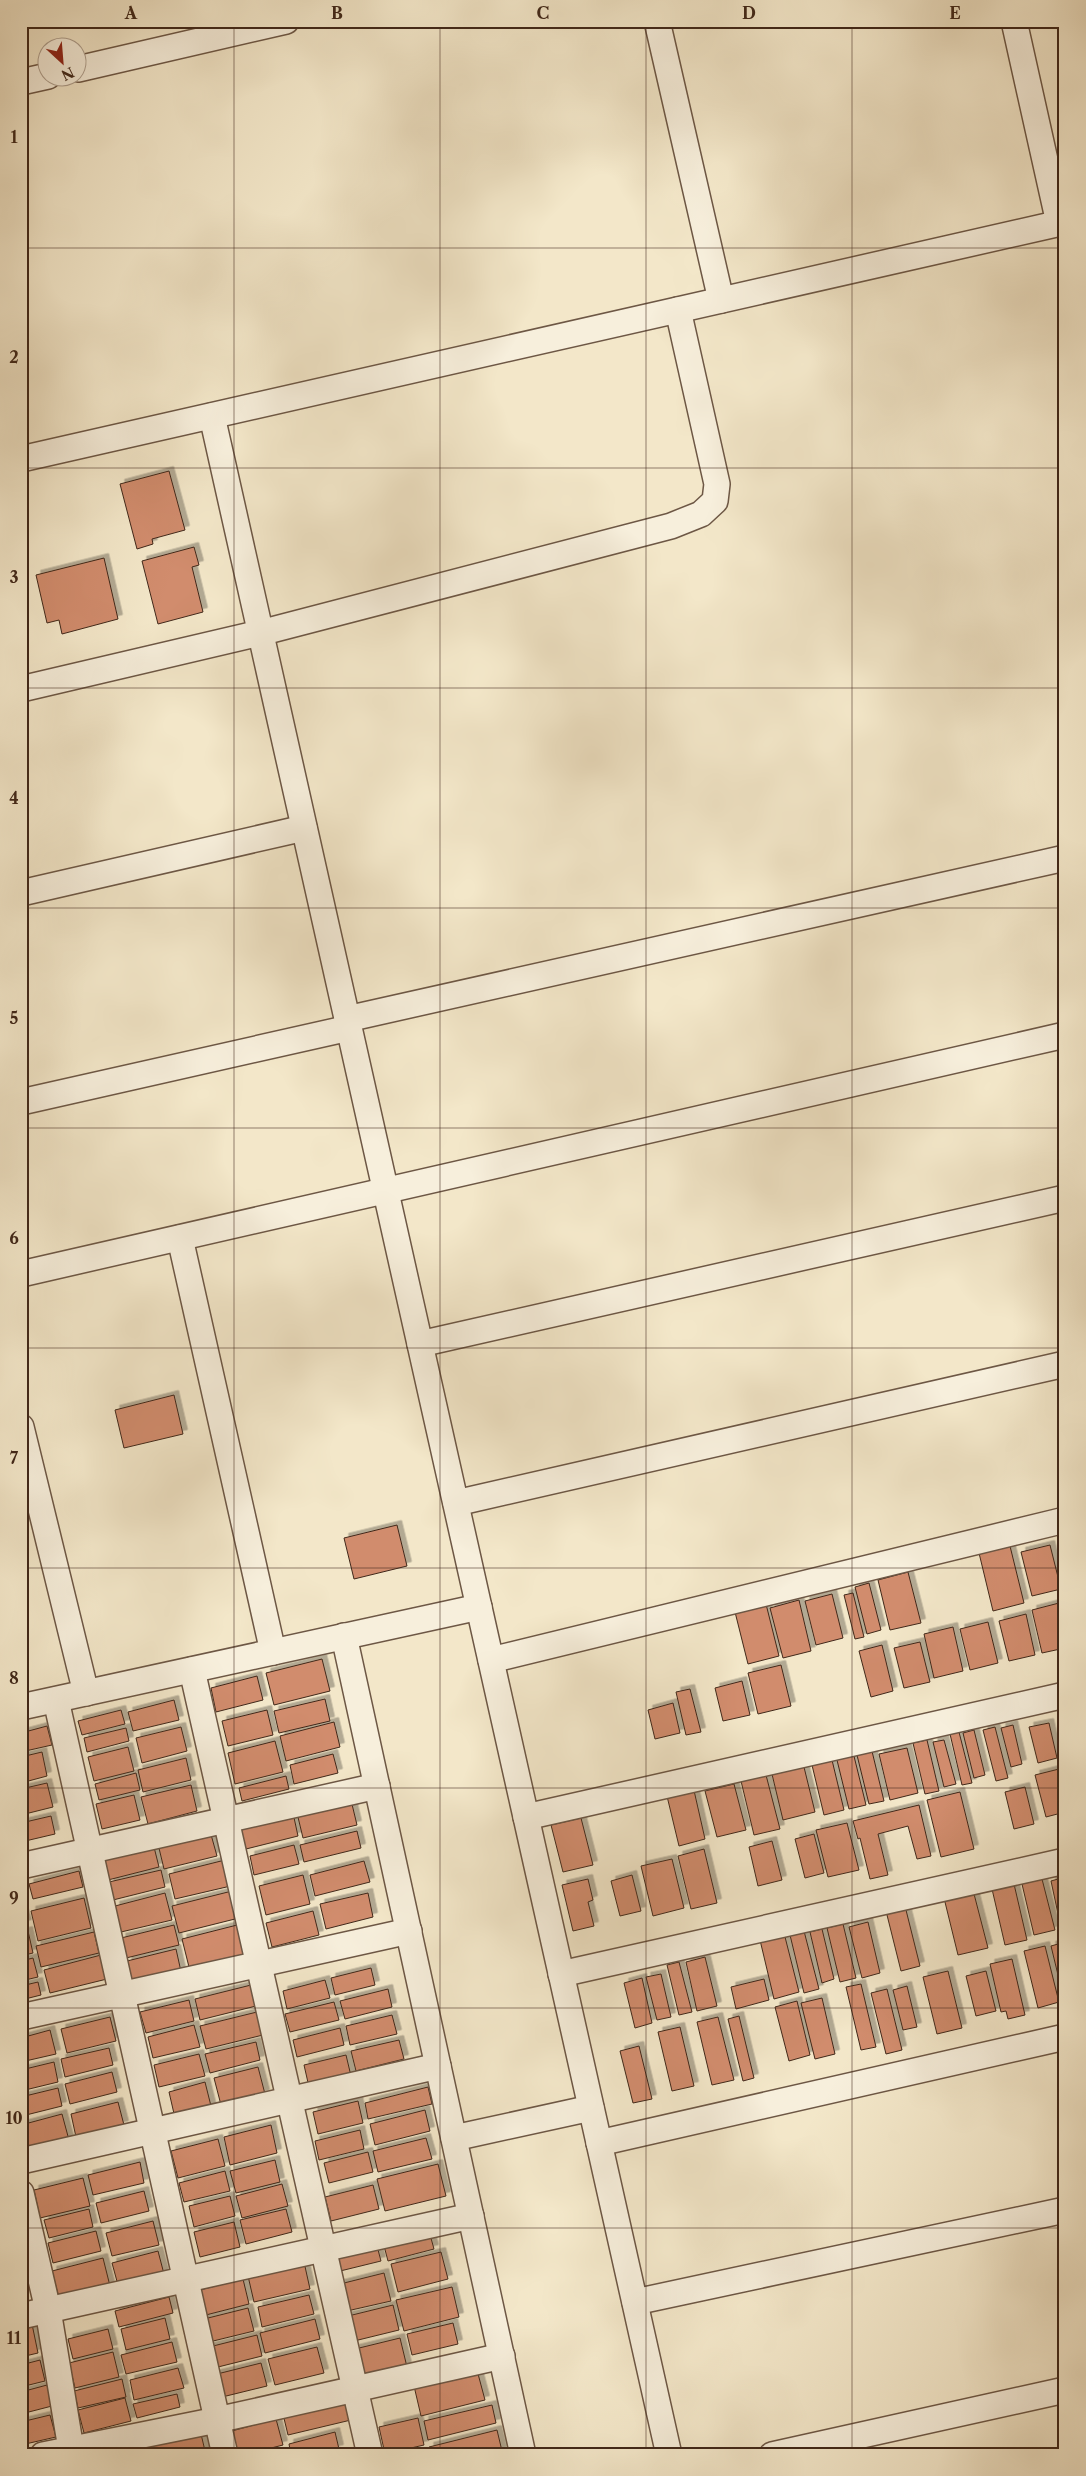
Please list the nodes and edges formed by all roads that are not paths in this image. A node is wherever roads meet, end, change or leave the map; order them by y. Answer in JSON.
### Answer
{"nodes":[{"id":1,"x":286,"y":21,"type":"edge"},
{"id":2,"x":657,"y":21,"type":"edge"},
{"id":3,"x":1014,"y":21,"type":"edge"},
{"id":4,"x":88,"y":67,"type":"edge"},
{"id":5,"x":38,"y":78,"type":"edge"},
{"id":6,"x":21,"y":82,"type":"edge"},
{"id":7,"x":1062,"y":223,"type":"edge"},
{"id":8,"x":721,"y":300,"type":"junction"},
{"id":9,"x":678,"y":310,"type":"junction"},
{"id":10,"x":212,"y":416,"type":"junction"},
{"id":11,"x":21,"y":459,"type":"edge"},
{"id":12,"x":260,"y":633,"type":"junction"},
{"id":13,"x":21,"y":689,"type":"edge"},
{"id":14,"x":304,"y":828,"type":"junction"},
{"id":15,"x":1065,"y":858,"type":"edge"},
{"id":16,"x":21,"y":893,"type":"edge"},
{"id":17,"x":348,"y":1024,"type":"junction"},
{"id":18,"x":1065,"y":1035,"type":"edge"},
{"id":19,"x":21,"y":1102,"type":"edge"},
{"id":20,"x":386,"y":1190,"type":"junction"},
{"id":21,"x":1065,"y":1198,"type":"edge"},
{"id":22,"x":180,"y":1238,"type":"junction"},
{"id":23,"x":21,"y":1274,"type":"edge"},
{"id":24,"x":420,"y":1344,"type":"junction"},
{"id":25,"x":1065,"y":1364,"type":"edge"},
{"id":26,"x":21,"y":1427,"type":"edge"},
{"id":27,"x":456,"y":1503,"type":"junction"},
{"id":28,"x":1065,"y":1520,"type":"edge"},
{"id":29,"x":479,"y":1606,"type":"junction"},
{"id":30,"x":344,"y":1636,"type":"junction"},
{"id":31,"x":273,"y":1652,"type":"junction"},
{"id":32,"x":491,"y":1660,"type":"junction"},
{"id":33,"x":192,"y":1670,"type":"junction"},
{"id":34,"x":86,"y":1693,"type":"junction"},
{"id":35,"x":1065,"y":1695,"type":"edge"},
{"id":36,"x":56,"y":1700,"type":"junction"},
{"id":37,"x":21,"y":1707,"type":"edge"},
{"id":38,"x":377,"y":1786,"type":"junction"},
{"id":39,"x":526,"y":1817,"type":"junction"},
{"id":40,"x":226,"y":1820,"type":"junction"},
{"id":41,"x":90,"y":1850,"type":"junction"},
{"id":42,"x":1065,"y":1861,"type":"edge"},
{"id":43,"x":21,"y":1866,"type":"edge"},
{"id":44,"x":408,"y":1931,"type":"junction"},
{"id":45,"x":258,"y":1964,"type":"junction"},
{"id":46,"x":562,"y":1974,"type":"junction"},
{"id":47,"x":122,"y":1994,"type":"junction"},
{"id":48,"x":21,"y":2017,"type":"edge"},
{"id":49,"x":1065,"y":2037,"type":"edge"},
{"id":50,"x":438,"y":2066,"type":"junction"},
{"id":51,"x":289,"y":2100,"type":"junction"},
{"id":52,"x":592,"y":2108,"type":"junction"},
{"id":53,"x":152,"y":2131,"type":"junction"},
{"id":54,"x":454,"y":2138,"type":"junction"},
{"id":55,"x":600,"y":2143,"type":"junction"},
{"id":56,"x":21,"y":2161,"type":"edge"},
{"id":57,"x":21,"y":2193,"type":"edge"},
{"id":58,"x":1065,"y":2210,"type":"edge"},
{"id":59,"x":471,"y":2216,"type":"junction"},
{"id":60,"x":323,"y":2249,"type":"junction"},
{"id":61,"x":186,"y":2280,"type":"junction"},
{"id":62,"x":635,"y":2302,"type":"junction"},
{"id":63,"x":48,"y":2310,"type":"junction"},
{"id":64,"x":21,"y":2316,"type":"edge"},
{"id":65,"x":502,"y":2356,"type":"junction"},
{"id":66,"x":355,"y":2389,"type":"junction"},
{"id":67,"x":1065,"y":2390,"type":"edge"},
{"id":68,"x":217,"y":2420,"type":"junction"},
{"id":69,"x":71,"y":2451,"type":"edge"},
{"id":70,"x":43,"y":2455,"type":"edge"},
{"id":71,"x":225,"y":2455,"type":"edge"},
{"id":72,"x":370,"y":2455,"type":"edge"},
{"id":73,"x":523,"y":2455,"type":"edge"},
{"id":74,"x":669,"y":2455,"type":"edge"},
{"id":75,"x":772,"y":2455,"type":"edge"}],
"edges":[{"from":1,"to":4,"type":"street"},
{"from":2,"to":8,"type":"street"},
{"from":3,"to":7,"type":"street"},
{"from":5,"to":6,"type":"street"},
{"from":7,"to":8,"type":"street"},
{"from":8,"to":9,"type":"street"},
{"from":9,"to":10,"type":"street"},
{"from":9,"to":12,"type":"street"},
{"from":10,"to":11,"type":"street"},
{"from":10,"to":12,"type":"street"},
{"from":12,"to":13,"type":"street"},
{"from":12,"to":14,"type":"street"},
{"from":14,"to":16,"type":"street"},
{"from":14,"to":17,"type":"street"},
{"from":15,"to":17,"type":"street"},
{"from":17,"to":19,"type":"street"},
{"from":17,"to":20,"type":"street"},
{"from":18,"to":20,"type":"street"},
{"from":20,"to":22,"type":"street"},
{"from":20,"to":24,"type":"street"},
{"from":21,"to":24,"type":"street"},
{"from":22,"to":23,"type":"street"},
{"from":22,"to":31,"type":"street"},
{"from":24,"to":27,"type":"street"},
{"from":25,"to":27,"type":"street"},
{"from":26,"to":34,"type":"street"},
{"from":27,"to":29,"type":"street"},
{"from":28,"to":32,"type":"street"},
{"from":29,"to":30,"type":"street"},
{"from":29,"to":32,"type":"street"},
{"from":30,"to":31,"type":"street"},
{"from":30,"to":38,"type":"street"},
{"from":31,"to":33,"type":"street"},
{"from":32,"to":39,"type":"street"},
{"from":33,"to":34,"type":"street"},
{"from":33,"to":40,"type":"street"},
{"from":34,"to":36,"type":"street"},
{"from":35,"to":39,"type":"street"},
{"from":36,"to":37,"type":"street"},
{"from":36,"to":41,"type":"street"},
{"from":38,"to":40,"type":"street"},
{"from":38,"to":44,"type":"street"},
{"from":39,"to":46,"type":"street"},
{"from":40,"to":41,"type":"street"},
{"from":40,"to":45,"type":"street"},
{"from":41,"to":43,"type":"street"},
{"from":41,"to":47,"type":"street"},
{"from":42,"to":46,"type":"street"},
{"from":44,"to":45,"type":"street"},
{"from":44,"to":50,"type":"street"},
{"from":45,"to":47,"type":"street"},
{"from":45,"to":51,"type":"street"},
{"from":46,"to":52,"type":"street"},
{"from":47,"to":48,"type":"street"},
{"from":47,"to":53,"type":"street"},
{"from":49,"to":55,"type":"street"},
{"from":50,"to":51,"type":"street"},
{"from":50,"to":54,"type":"street"},
{"from":51,"to":53,"type":"street"},
{"from":51,"to":60,"type":"street"},
{"from":52,"to":54,"type":"street"},
{"from":52,"to":55,"type":"street"},
{"from":53,"to":56,"type":"street"},
{"from":53,"to":61,"type":"street"},
{"from":54,"to":59,"type":"street"},
{"from":55,"to":62,"type":"street"},
{"from":57,"to":63,"type":"street"},
{"from":58,"to":62,"type":"street"},
{"from":59,"to":60,"type":"street"},
{"from":59,"to":65,"type":"street"},
{"from":60,"to":61,"type":"street"},
{"from":60,"to":66,"type":"street"},
{"from":61,"to":63,"type":"street"},
{"from":61,"to":68,"type":"street"},
{"from":62,"to":74,"type":"street"},
{"from":63,"to":64,"type":"street"},
{"from":63,"to":69,"type":"street"},
{"from":65,"to":66,"type":"street"},
{"from":65,"to":73,"type":"street"},
{"from":66,"to":68,"type":"street"},
{"from":66,"to":72,"type":"street"},
{"from":67,"to":75,"type":"street"},
{"from":68,"to":69,"type":"street"},
{"from":68,"to":71,"type":"street"},
{"from":69,"to":70,"type":"street"}]}
